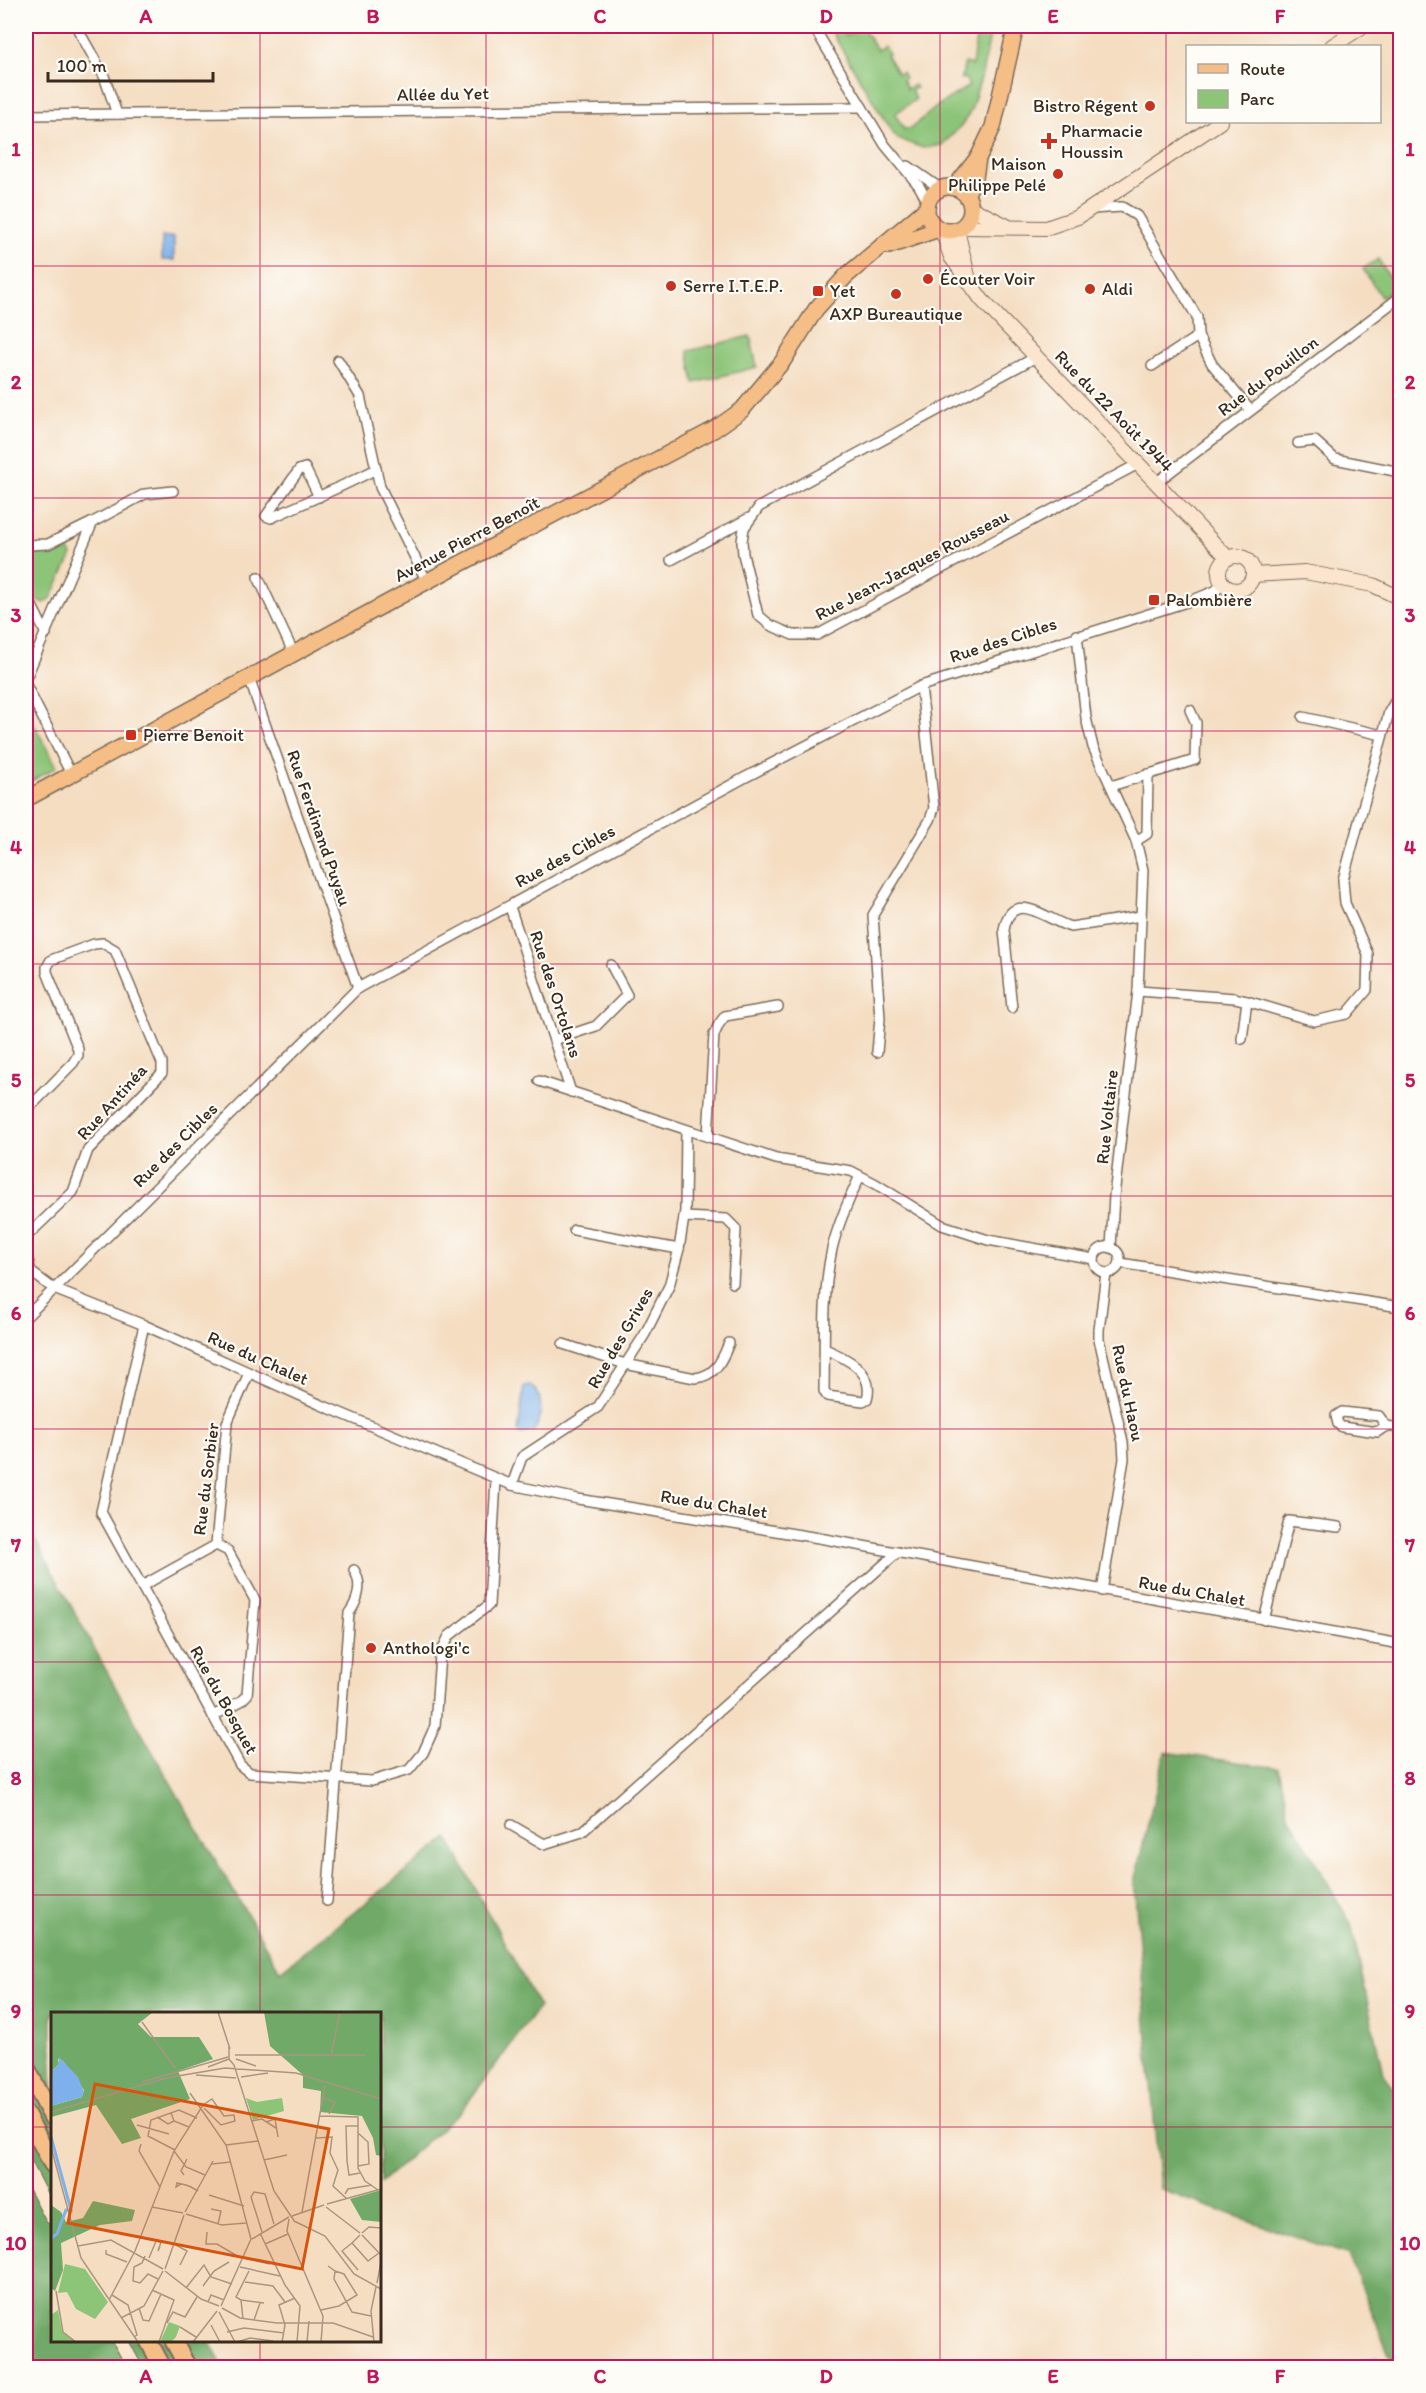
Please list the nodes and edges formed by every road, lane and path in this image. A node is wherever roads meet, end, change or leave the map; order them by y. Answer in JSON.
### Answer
{"nodes":[{"id":1,"x":76,"y":26,"type":"edge"},
{"id":2,"x":813,"y":26,"type":"edge"},
{"id":3,"x":1016,"y":26,"type":"edge"},
{"id":4,"x":1363,"y":26,"type":"edge"},
{"id":5,"x":1334,"y":45,"type":"edge"},
{"id":6,"x":862,"y":107,"type":"junction"},
{"id":7,"x":117,"y":114,"type":"junction"},
{"id":8,"x":26,"y":115,"type":"edge"},
{"id":9,"x":1219,"y":123,"type":"edge"},
{"id":10,"x":894,"y":156,"type":"junction"},
{"id":11,"x":958,"y":195,"type":"junction"},
{"id":12,"x":928,"y":205,"type":"junction"},
{"id":13,"x":1090,"y":210,"type":"junction"},
{"id":14,"x":950,"y":229,"type":"junction"},
{"id":15,"x":1015,"y":229,"type":"junction"},
{"id":16,"x":875,"y":252,"type":"junction"},
{"id":17,"x":1401,"y":297,"type":"edge"},
{"id":18,"x":1197,"y":336,"type":"junction"},
{"id":19,"x":1036,"y":357,"type":"junction"},
{"id":20,"x":338,"y":360,"type":"dead end"},
{"id":21,"x":1152,"y":366,"type":"dead end"},
{"id":22,"x":1250,"y":410,"type":"junction"},
{"id":23,"x":1298,"y":443,"type":"dead end"},
{"id":24,"x":1138,"y":464,"type":"junction"},
{"id":25,"x":376,"y":469,"type":"junction"},
{"id":26,"x":1401,"y":472,"type":"edge"},
{"id":27,"x":1157,"y":482,"type":"junction"},
{"id":28,"x":172,"y":491,"type":"dead end"},
{"id":29,"x":319,"y":497,"type":"junction"},
{"id":30,"x":749,"y":518,"type":"junction"},
{"id":31,"x":93,"y":522,"type":"junction"},
{"id":32,"x":26,"y":545,"type":"edge"},
{"id":33,"x":1228,"y":558,"type":"junction"},
{"id":34,"x":671,"y":560,"type":"dead end"},
{"id":35,"x":1253,"y":575,"type":"junction"},
{"id":36,"x":258,"y":577,"type":"dead end"},
{"id":37,"x":427,"y":582,"type":"junction"},
{"id":38,"x":1223,"y":584,"type":"junction"},
{"id":39,"x":26,"y":594,"type":"edge"},
{"id":40,"x":1401,"y":598,"type":"edge"},
{"id":41,"x":46,"y":633,"type":"junction"},
{"id":42,"x":1077,"y":635,"type":"junction"},
{"id":43,"x":294,"y":654,"type":"junction"},
{"id":44,"x":26,"y":678,"type":"edge"},
{"id":45,"x":249,"y":678,"type":"junction"},
{"id":46,"x":26,"y":685,"type":"edge"},
{"id":47,"x":921,"y":686,"type":"junction"},
{"id":48,"x":1401,"y":693,"type":"edge"},
{"id":49,"x":1190,"y":710,"type":"dead end"},
{"id":50,"x":1303,"y":717,"type":"dead end"},
{"id":51,"x":1382,"y":735,"type":"junction"},
{"id":52,"x":71,"y":774,"type":"junction"},
{"id":53,"x":1148,"y":774,"type":"junction"},
{"id":54,"x":1111,"y":786,"type":"junction"},
{"id":55,"x":26,"y":799,"type":"edge"},
{"id":56,"x":1136,"y":841,"type":"junction"},
{"id":57,"x":510,"y":907,"type":"junction"},
{"id":58,"x":1141,"y":916,"type":"junction"},
{"id":59,"x":611,"y":965,"type":"dead end"},
{"id":60,"x":358,"y":988,"type":"junction"},
{"id":61,"x":1138,"y":991,"type":"junction"},
{"id":62,"x":1247,"y":1001,"type":"junction"},
{"id":63,"x":778,"y":1007,"type":"dead end"},
{"id":64,"x":1012,"y":1008,"type":"dead end"},
{"id":65,"x":1242,"y":1039,"type":"dead end"},
{"id":66,"x":554,"y":1040,"type":"junction"},
{"id":67,"x":877,"y":1052,"type":"dead end"},
{"id":68,"x":539,"y":1082,"type":"dead end"},
{"id":69,"x":571,"y":1092,"type":"junction"},
{"id":70,"x":26,"y":1111,"type":"edge"},
{"id":71,"x":686,"y":1130,"type":"junction"},
{"id":72,"x":708,"y":1136,"type":"junction"},
{"id":73,"x":860,"y":1176,"type":"junction"},
{"id":74,"x":684,"y":1217,"type":"junction"},
{"id":75,"x":574,"y":1230,"type":"dead end"},
{"id":76,"x":26,"y":1241,"type":"edge"},
{"id":77,"x":1111,"y":1248,"type":"junction"},
{"id":78,"x":679,"y":1249,"type":"junction"},
{"id":79,"x":26,"y":1252,"type":"edge"},
{"id":80,"x":1094,"y":1260,"type":"junction"},
{"id":81,"x":1120,"y":1263,"type":"junction"},
{"id":82,"x":28,"y":1274,"type":"edge"},
{"id":83,"x":1106,"y":1274,"type":"junction"},
{"id":84,"x":733,"y":1283,"type":"dead end"},
{"id":85,"x":54,"y":1289,"type":"junction"},
{"id":86,"x":1401,"y":1307,"type":"edge"},
{"id":87,"x":26,"y":1317,"type":"edge"},
{"id":88,"x":144,"y":1325,"type":"junction"},
{"id":89,"x":729,"y":1343,"type":"dead end"},
{"id":90,"x":563,"y":1344,"type":"dead end"},
{"id":91,"x":825,"y":1349,"type":"junction"},
{"id":92,"x":625,"y":1365,"type":"junction"},
{"id":93,"x":249,"y":1373,"type":"junction"},
{"id":94,"x":1386,"y":1426,"type":"junction"},
{"id":95,"x":1401,"y":1428,"type":"edge"},
{"id":96,"x":496,"y":1480,"type":"junction"},
{"id":97,"x":512,"y":1485,"type":"junction"},
{"id":98,"x":1338,"y":1527,"type":"dead end"},
{"id":99,"x":216,"y":1545,"type":"junction"},
{"id":100,"x":897,"y":1552,"type":"junction"},
{"id":101,"x":354,"y":1570,"type":"dead end"},
{"id":102,"x":142,"y":1586,"type":"junction"},
{"id":103,"x":1102,"y":1591,"type":"junction"},
{"id":104,"x":1264,"y":1620,"type":"junction"},
{"id":105,"x":1401,"y":1644,"type":"edge"},
{"id":106,"x":213,"y":1716,"type":"junction"},
{"id":107,"x":336,"y":1780,"type":"junction"},
{"id":108,"x":511,"y":1825,"type":"dead end"},
{"id":109,"x":327,"y":1901,"type":"dead end"},
{"id":110,"x":26,"y":2067,"type":"edge"},
{"id":111,"x":26,"y":2114,"type":"edge"},
{"id":112,"x":51,"y":2115,"type":"edge"},
{"id":113,"x":51,"y":2162,"type":"edge"},
{"id":114,"x":26,"y":2167,"type":"edge"},
{"id":115,"x":51,"y":2215,"type":"edge"},
{"id":116,"x":121,"y":2342,"type":"edge"},
{"id":117,"x":149,"y":2342,"type":"edge"},
{"id":118,"x":174,"y":2342,"type":"edge"},
{"id":119,"x":135,"y":2367,"type":"edge"},
{"id":120,"x":163,"y":2367,"type":"edge"},
{"id":121,"x":188,"y":2367,"type":"edge"}],
"edges":[{"from":1,"to":7,"type":"street"},
{"from":2,"to":6,"type":"street"},
{"from":3,"to":11,"type":"main road"},
{"from":4,"to":5,"type":"street"},
{"from":6,"to":7,"type":"street","name":"Allée du Yet"},
{"from":6,"to":10,"type":"street"},
{"from":7,"to":8,"type":"street","name":"Allée du Yet"},
{"from":9,"to":13,"type":"street"},
{"from":10,"to":11,"type":"street"},
{"from":10,"to":12,"type":"street"},
{"from":11,"to":12,"type":"main road"},
{"from":11,"to":14,"type":"main road"},
{"from":11,"to":15,"type":"street"},
{"from":12,"to":14,"type":"main road"},
{"from":12,"to":16,"type":"main road","name":"Avenue Pierre Benoît"},
{"from":13,"to":15,"type":"street"},
{"from":13,"to":18,"type":"street"},
{"from":14,"to":15,"type":"street"},
{"from":14,"to":16,"type":"main road","name":"Avenue Pierre Benoît"},
{"from":14,"to":19,"type":"street","name":"Rue du 22 Août 1944"},
{"from":16,"to":37,"type":"main road","name":"Avenue Pierre Benoît"},
{"from":17,"to":22,"type":"street","name":"Rue du Pouillon"},
{"from":18,"to":21,"type":"street"},
{"from":18,"to":22,"type":"street"},
{"from":19,"to":24,"type":"street","name":"Rue du 22 Août 1944"},
{"from":19,"to":30,"type":"street"},
{"from":20,"to":25,"type":"street"},
{"from":22,"to":27,"type":"street","name":"Rue du Pouillon"},
{"from":23,"to":26,"type":"street"},
{"from":24,"to":27,"type":"street","name":"Rue du 22 Août 1944"},
{"from":24,"to":30,"type":"street","name":"Rue Jean-Jacques Rousseau"},
{"from":25,"to":29,"type":"street"},
{"from":25,"to":37,"type":"street"},
{"from":27,"to":33,"type":"street","name":"Rue du 22 Août 1944"},
{"from":28,"to":31,"type":"street"},
{"from":29,"to":29,"type":"street"},
{"from":30,"to":34,"type":"street"},
{"from":31,"to":32,"type":"street"},
{"from":31,"to":41,"type":"street"},
{"from":33,"to":35,"type":"street"},
{"from":33,"to":38,"type":"street"},
{"from":35,"to":38,"type":"street"},
{"from":35,"to":40,"type":"street"},
{"from":36,"to":43,"type":"street"},
{"from":37,"to":43,"type":"main road","name":"Avenue Pierre Benoît"},
{"from":38,"to":42,"type":"street","name":"Rue des Cibles"},
{"from":39,"to":41,"type":"street"},
{"from":41,"to":44,"type":"street"},
{"from":42,"to":47,"type":"street","name":"Rue des Cibles"},
{"from":42,"to":54,"type":"street","name":"Rue Voltaire"},
{"from":43,"to":45,"type":"main road","name":"Avenue Pierre Benoît"},
{"from":45,"to":52,"type":"main road","name":"Avenue Pierre Benoît"},
{"from":45,"to":60,"type":"street","name":"Rue Ferdinand Puyau"},
{"from":46,"to":52,"type":"street"},
{"from":47,"to":57,"type":"street","name":"Rue des Cibles"},
{"from":47,"to":67,"type":"street"},
{"from":48,"to":51,"type":"street"},
{"from":49,"to":53,"type":"street"},
{"from":50,"to":51,"type":"street"},
{"from":51,"to":62,"type":"street"},
{"from":52,"to":55,"type":"main road","name":"Avenue Pierre Benoît"},
{"from":53,"to":54,"type":"street"},
{"from":53,"to":56,"type":"street"},
{"from":54,"to":56,"type":"street","name":"Rue Voltaire"},
{"from":56,"to":58,"type":"street","name":"Rue Voltaire"},
{"from":57,"to":60,"type":"street","name":"Rue des Cibles"},
{"from":57,"to":66,"type":"street","name":"Rue des Ortolans"},
{"from":58,"to":61,"type":"street","name":"Rue Voltaire"},
{"from":58,"to":64,"type":"street"},
{"from":59,"to":66,"type":"street"},
{"from":60,"to":85,"type":"street","name":"Rue des Cibles"},
{"from":61,"to":62,"type":"street"},
{"from":61,"to":77,"type":"street","name":"Rue Voltaire"},
{"from":62,"to":65,"type":"street"},
{"from":63,"to":72,"type":"street"},
{"from":66,"to":69,"type":"street","name":"Rue des Ortolans"},
{"from":68,"to":69,"type":"street"},
{"from":69,"to":71,"type":"street"},
{"from":70,"to":76,"type":"street","name":"Rue Antinéa"},
{"from":71,"to":72,"type":"street"},
{"from":71,"to":74,"type":"street","name":"Rue des Grives"},
{"from":72,"to":73,"type":"street"},
{"from":73,"to":80,"type":"street"},
{"from":73,"to":91,"type":"street"},
{"from":74,"to":78,"type":"street","name":"Rue des Grives"},
{"from":74,"to":84,"type":"street"},
{"from":75,"to":78,"type":"street"},
{"from":77,"to":80,"type":"street"},
{"from":77,"to":81,"type":"street"},
{"from":78,"to":92,"type":"street","name":"Rue des Grives"},
{"from":79,"to":82,"type":"street"},
{"from":80,"to":83,"type":"street"},
{"from":81,"to":83,"type":"street"},
{"from":81,"to":86,"type":"street"},
{"from":82,"to":85,"type":"street","name":"Rue du Chalet"},
{"from":83,"to":103,"type":"street","name":"Rue du Haou"},
{"from":85,"to":87,"type":"street","name":"Rue des Cibles"},
{"from":85,"to":88,"type":"street","name":"Rue du Chalet"},
{"from":88,"to":93,"type":"street","name":"Rue du Chalet"},
{"from":88,"to":102,"type":"street","name":"Rue du Bosquet"},
{"from":89,"to":92,"type":"street"},
{"from":90,"to":92,"type":"street"},
{"from":91,"to":91,"type":"street"},
{"from":92,"to":97,"type":"street","name":"Rue des Grives"},
{"from":93,"to":96,"type":"street","name":"Rue du Chalet"},
{"from":93,"to":99,"type":"street","name":"Rue du Sorbier"},
{"from":94,"to":94,"type":"street"},
{"from":94,"to":95,"type":"street"},
{"from":96,"to":97,"type":"street","name":"Rue du Chalet"},
{"from":96,"to":107,"type":"street","name":"Rue du Bosquet"},
{"from":97,"to":100,"type":"street","name":"Rue du Chalet"},
{"from":98,"to":104,"type":"street"},
{"from":99,"to":102,"type":"street","name":"Rue du Sorbier"},
{"from":99,"to":106,"type":"street"},
{"from":100,"to":103,"type":"street","name":"Rue du Chalet"},
{"from":100,"to":108,"type":"street"},
{"from":101,"to":107,"type":"street"},
{"from":102,"to":106,"type":"street","name":"Rue du Bosquet"},
{"from":103,"to":104,"type":"street","name":"Rue du Chalet"},
{"from":104,"to":105,"type":"street","name":"Rue du Chalet"},
{"from":106,"to":107,"type":"street","name":"Rue du Bosquet"},
{"from":107,"to":109,"type":"street"},
{"from":110,"to":112,"type":"highway"},
{"from":111,"to":113,"type":"highway"},
{"from":114,"to":115,"type":"street"},
{"from":116,"to":119,"type":"street"},
{"from":117,"to":120,"type":"highway"},
{"from":118,"to":121,"type":"highway"}]}
